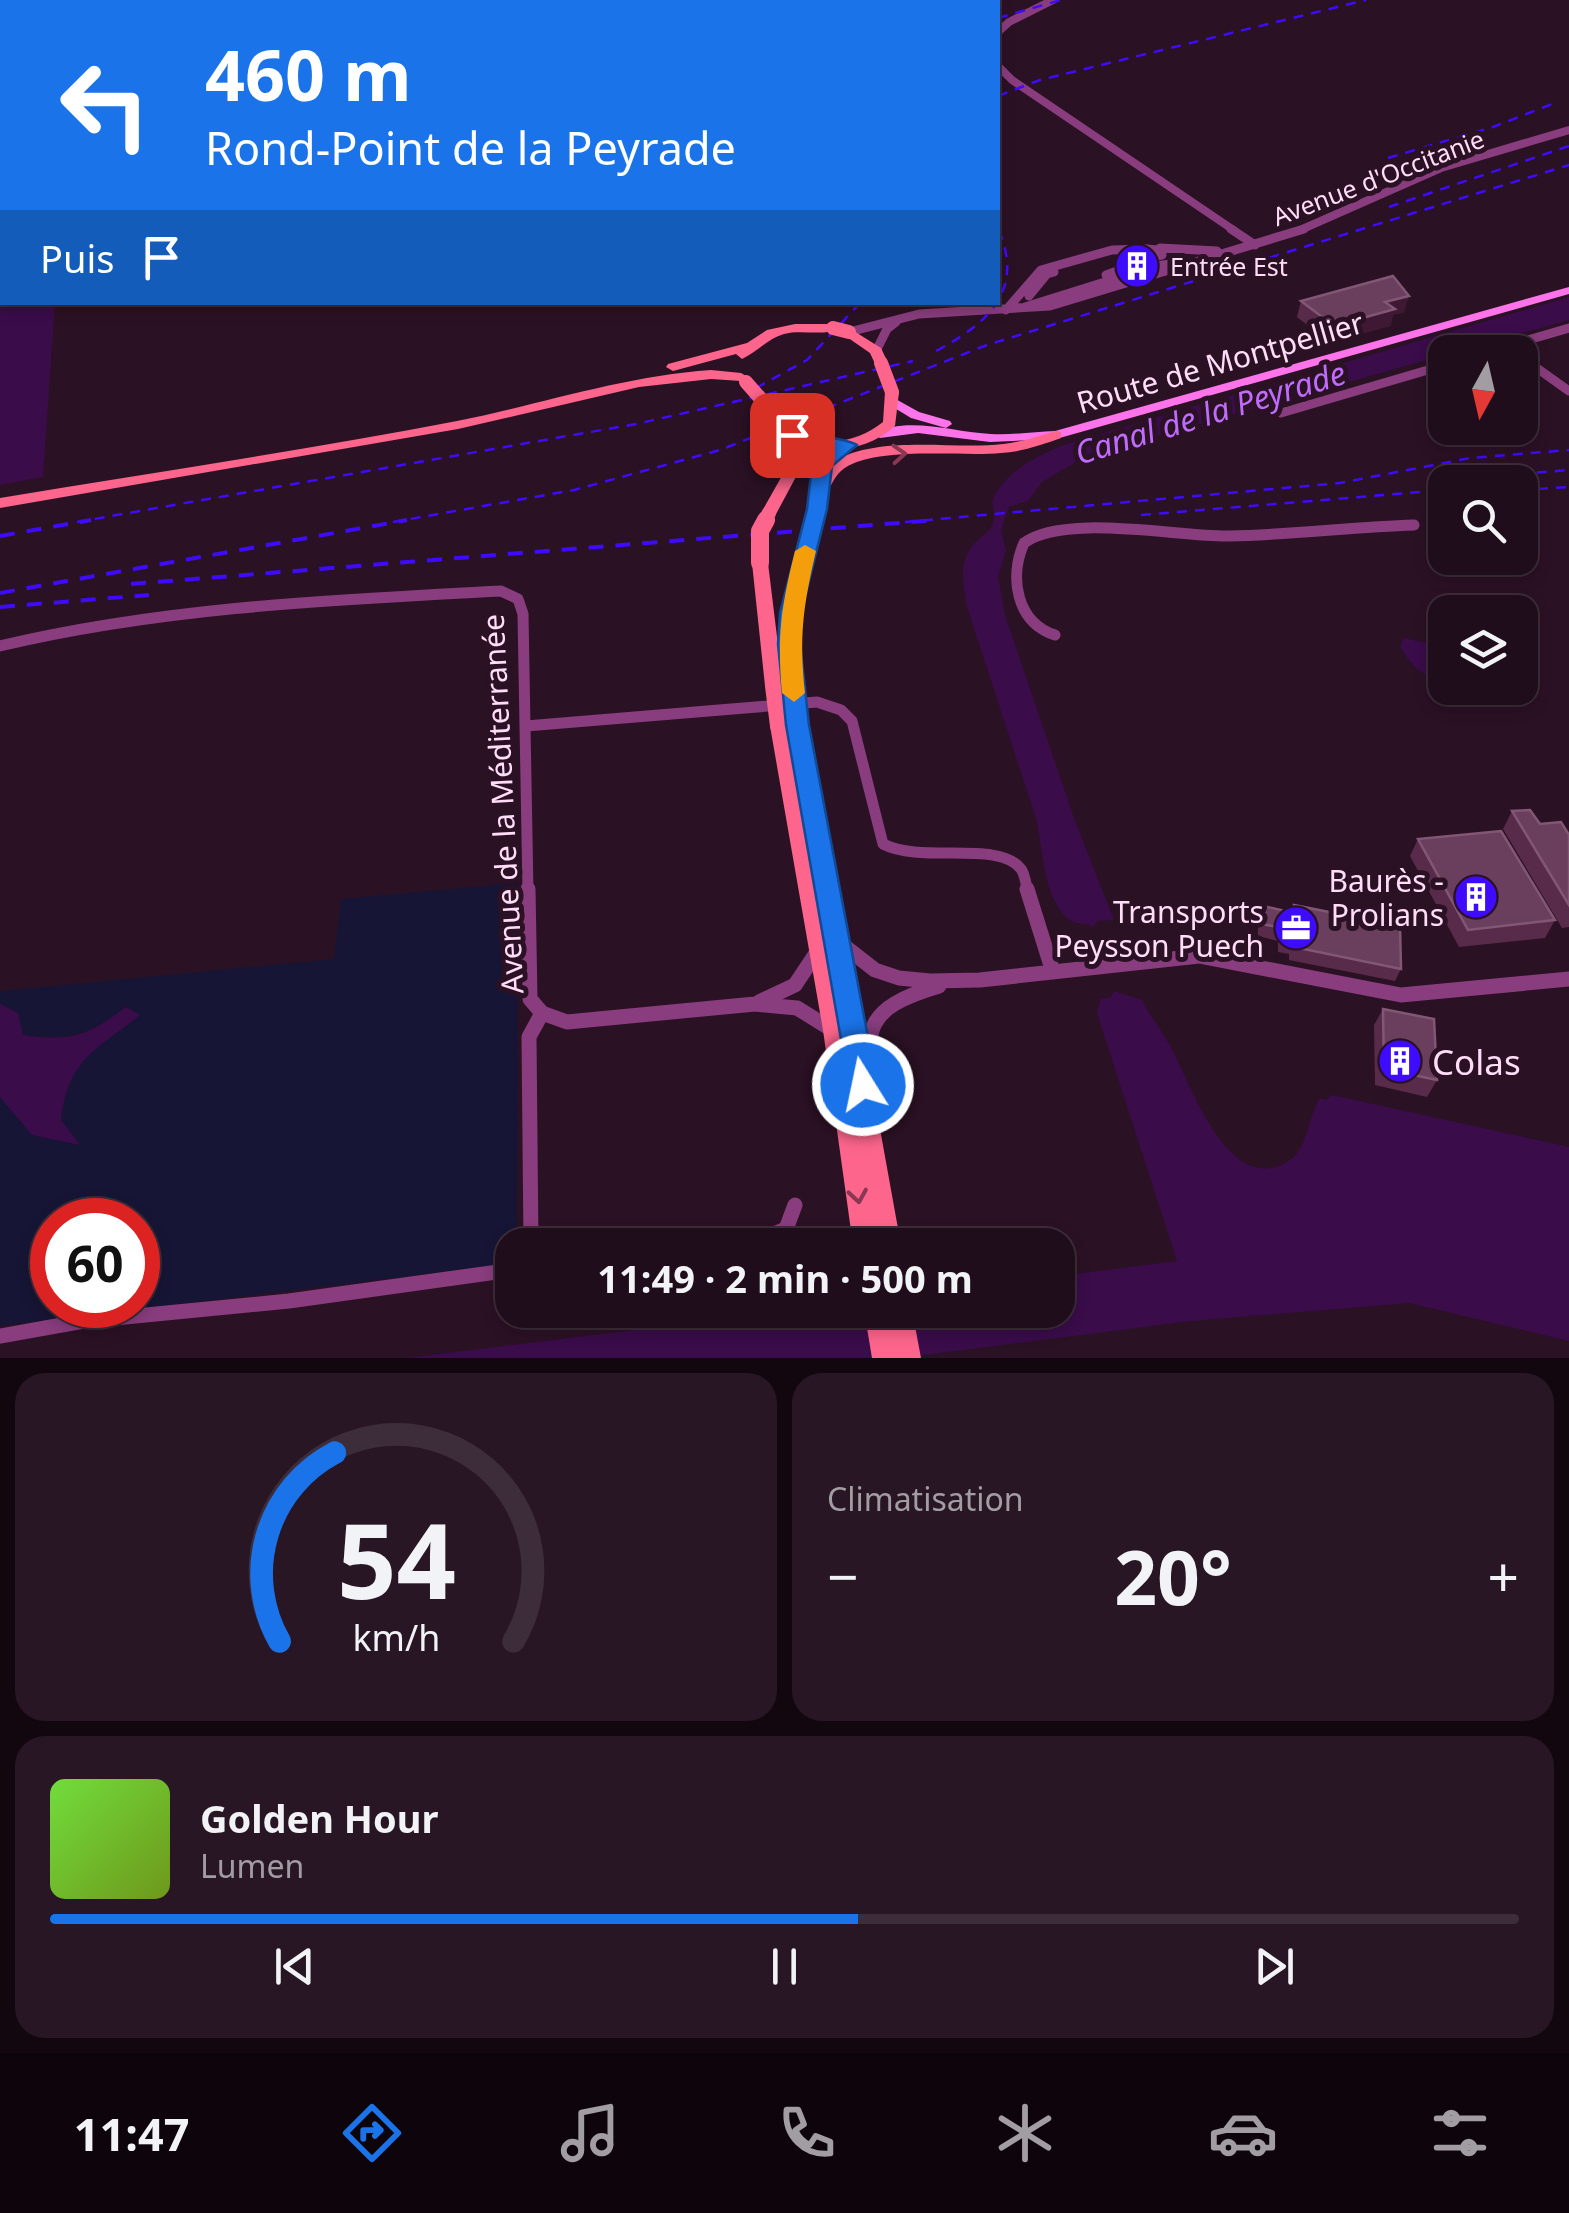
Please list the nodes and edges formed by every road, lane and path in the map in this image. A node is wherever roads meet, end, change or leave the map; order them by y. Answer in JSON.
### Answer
{"nodes":[{"id":1,"x":1053,"y":0,"type":"edge"},
{"id":2,"x":1000,"y":30,"type":"edge"},
{"id":3,"x":1000,"y":67,"type":"edge"},
{"id":4,"x":1569,"y":130,"type":"edge"},
{"id":5,"x":1255,"y":245,"type":"junction"},
{"id":6,"x":1153,"y":251,"type":"junction"},
{"id":7,"x":1216,"y":254,"type":"junction"},
{"id":8,"x":1128,"y":256,"type":"junction"},
{"id":9,"x":1569,"y":282,"type":"edge"},
{"id":10,"x":1569,"y":290,"type":"edge"},
{"id":11,"x":1030,"y":296,"type":"junction"},
{"id":12,"x":976,"y":308,"type":"edge"},
{"id":13,"x":1021,"y":309,"type":"junction"},
{"id":14,"x":1005,"y":311,"type":"junction"},
{"id":15,"x":899,"y":319,"type":"junction"},
{"id":16,"x":1569,"y":328,"type":"edge"},
{"id":17,"x":850,"y":332,"type":"junction"},
{"id":18,"x":1538,"y":341,"type":"edge"},
{"id":19,"x":750,"y":346,"type":"junction"},
{"id":20,"x":878,"y":357,"type":"junction"},
{"id":21,"x":1428,"y":370,"type":"edge"},
{"id":22,"x":1538,"y":370,"type":"edge"},
{"id":23,"x":744,"y":380,"type":"junction"},
{"id":24,"x":1569,"y":392,"type":"edge"},
{"id":25,"x":892,"y":397,"type":"junction"},
{"id":26,"x":1281,"y":414,"type":"dead end"},
{"id":27,"x":418,"y":432,"type":"junction"},
{"id":28,"x":790,"y":433,"type":"junction"},
{"id":29,"x":880,"y":434,"type":"junction"},
{"id":30,"x":1056,"y":434,"type":"junction"},
{"id":31,"x":848,"y":445,"type":"junction"},
{"id":32,"x":818,"y":502,"type":"junction"},
{"id":33,"x":0,"y":503,"type":"edge"},
{"id":34,"x":1414,"y":525,"type":"dead end"},
{"id":35,"x":1054,"y":635,"type":"dead end"},
{"id":36,"x":0,"y":646,"type":"edge"},
{"id":37,"x":784,"y":686,"type":"junction"},
{"id":38,"x":526,"y":726,"type":"junction"},
{"id":39,"x":827,"y":944,"type":"junction"},
{"id":40,"x":1052,"y":972,"type":"junction"},
{"id":41,"x":1569,"y":979,"type":"edge"},
{"id":42,"x":963,"y":981,"type":"junction"},
{"id":43,"x":754,"y":1004,"type":"junction"},
{"id":44,"x":542,"y":1012,"type":"junction"},
{"id":45,"x":834,"y":1030,"type":"junction"},
{"id":46,"x":876,"y":1158,"type":"junction"},
{"id":47,"x":795,"y":1205,"type":"dead end"},
{"id":48,"x":530,"y":1228,"type":"edge"},
{"id":49,"x":786,"y":1228,"type":"edge"},
{"id":50,"x":863,"y":1228,"type":"edge"},
{"id":51,"x":886,"y":1228,"type":"edge"},
{"id":52,"x":495,"y":1272,"type":"edge"},
{"id":53,"x":879,"y":1328,"type":"edge"},
{"id":54,"x":903,"y":1328,"type":"edge"},
{"id":55,"x":0,"y":1336,"type":"edge"},
{"id":56,"x":885,"y":1358,"type":"edge"},
{"id":57,"x":908,"y":1358,"type":"edge"}],
"edges":[{"from":1,"to":2,"type":"street"},
{"from":3,"to":5,"type":"street"},
{"from":4,"to":5,"type":"street","name":"Avenue d'Occitanie"},
{"from":5,"to":7,"type":"street","name":"Avenue d'Occitanie"},
{"from":6,"to":7,"type":"street"},
{"from":6,"to":8,"type":"street"},
{"from":6,"to":14,"type":"street"},
{"from":7,"to":13,"type":"street","name":"Avenue d'Occitanie"},
{"from":8,"to":11,"type":"street"},
{"from":8,"to":11,"type":"street"},
{"from":9,"to":25,"type":"main road","name":"Route de Montpellier"},
{"from":10,"to":30,"type":"main road","name":"Route de Montpellier"},
{"from":11,"to":13,"type":"street"},
{"from":12,"to":14,"type":"street","name":"Avenue d'Occitanie"},
{"from":12,"to":15,"type":"street","name":"Avenue d'Occitanie"},
{"from":13,"to":14,"type":"street","name":"Avenue d'Occitanie"},
{"from":15,"to":17,"type":"street","name":"Avenue d'Occitanie"},
{"from":15,"to":20,"type":"street"},
{"from":16,"to":18,"type":"street"},
{"from":17,"to":19,"type":"main road","bridge":true},
{"from":17,"to":20,"type":"main road"},
{"from":19,"to":23,"type":"main road"},
{"from":19,"to":27,"type":"main road"},
{"from":20,"to":25,"type":"main road","bridge":true},
{"from":21,"to":26,"type":"street"},
{"from":22,"to":24,"type":"street"},
{"from":23,"to":27,"type":"main road"},
{"from":23,"to":28,"type":"main road","bridge":true},
{"from":25,"to":29,"type":"main road"},
{"from":27,"to":33,"type":"main road"},
{"from":28,"to":31,"type":"main road"},
{"from":28,"to":37,"type":"main road","bridge":true},
{"from":29,"to":30,"type":"main road","name":"Route de Montpellier"},
{"from":29,"to":31,"type":"main road"},
{"from":32,"to":30,"type":"main road","one_way":true},
{"from":31,"to":32,"type":"main road"},
{"from":32,"to":37,"type":"main road","bridge":true},
{"from":34,"to":35,"type":"street"},
{"from":36,"to":38,"type":"street","name":"Avenue de la Méditerranée"},
{"from":37,"to":39,"type":"main road","bridge":true},
{"from":38,"to":40,"type":"street"},
{"from":38,"to":44,"type":"street","name":"Avenue de la Méditerranée"},
{"from":39,"to":42,"type":"street"},
{"from":39,"to":43,"type":"street"},
{"from":39,"to":45,"type":"main road"},
{"from":39,"to":46,"type":"main road"},
{"from":40,"to":41,"type":"street"},
{"from":40,"to":42,"type":"street"},
{"from":42,"to":46,"type":"street"},
{"from":43,"to":44,"type":"street","name":"Avenue de la Méditerranée"},
{"from":43,"to":45,"type":"street"},
{"from":44,"to":48,"type":"street"},
{"from":45,"to":50,"type":"main road","one_way":true},
{"from":46,"to":51,"type":"main road"},
{"from":47,"to":49,"type":"street"},
{"from":52,"to":55,"type":"street"},
{"from":53,"to":56,"type":"main road"},
{"from":54,"to":57,"type":"main road"}]}
